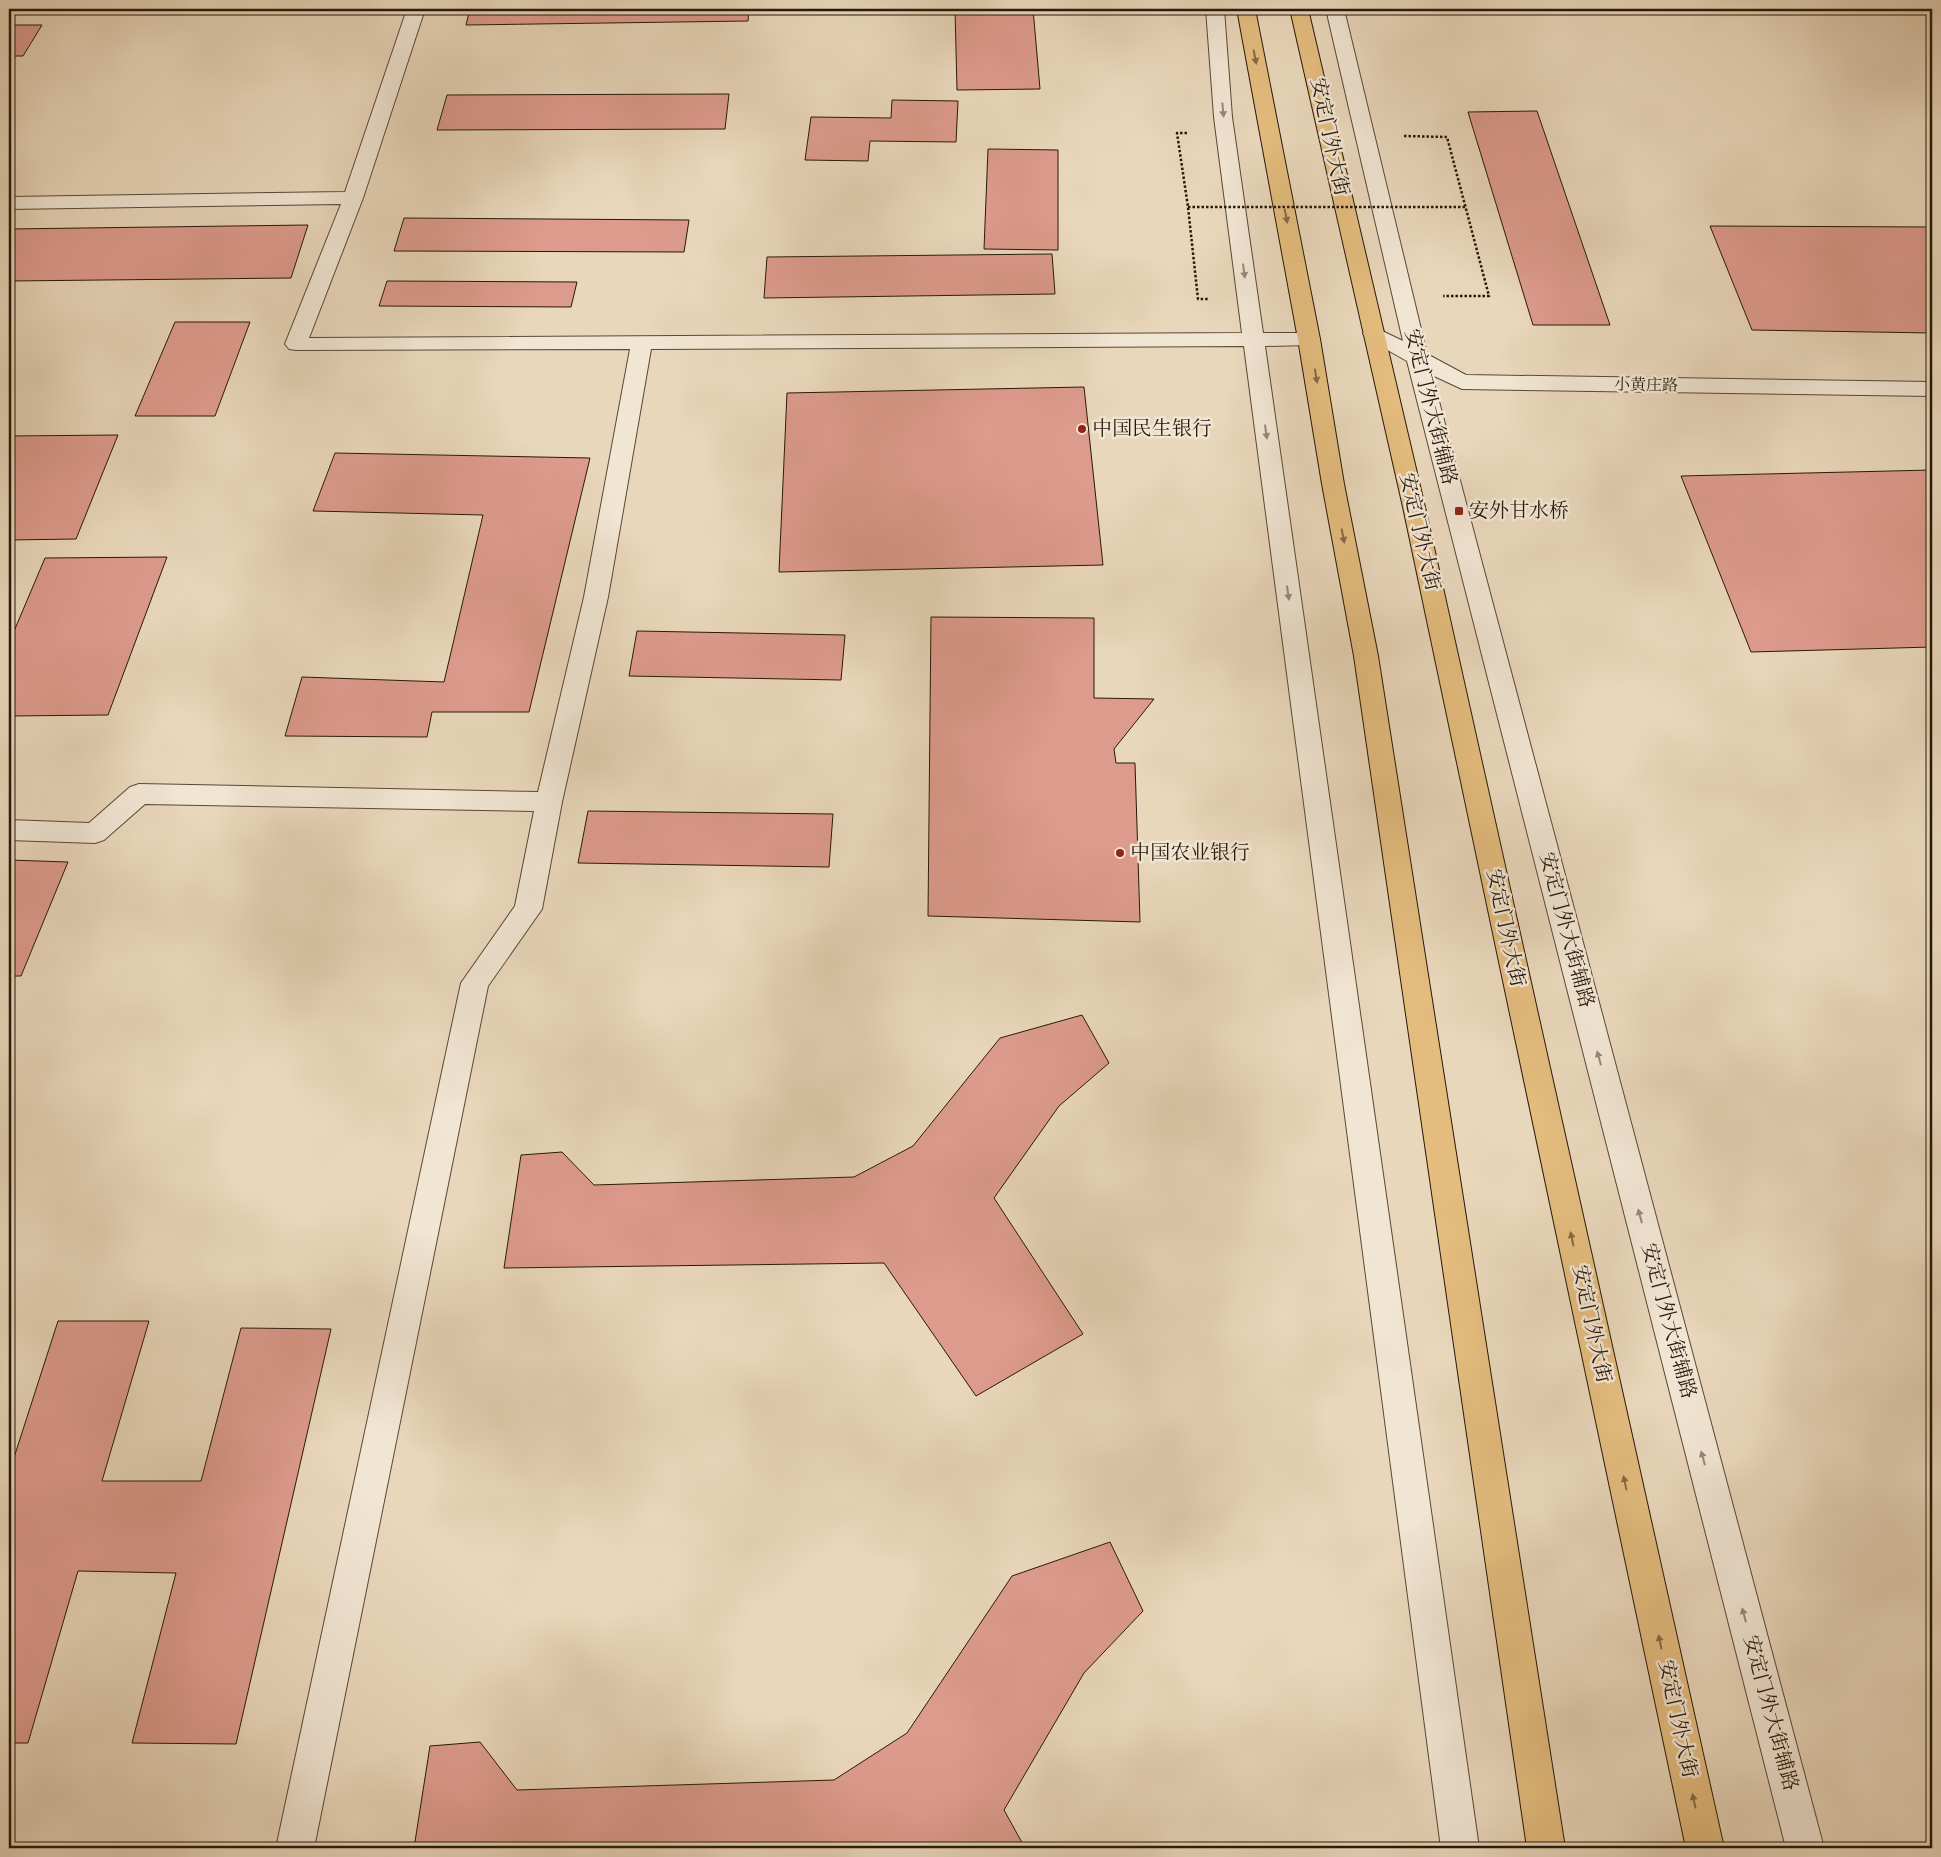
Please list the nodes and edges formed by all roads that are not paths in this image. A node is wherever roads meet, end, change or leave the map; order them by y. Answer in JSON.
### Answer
{"nodes":[{"id":1,"x":416,"y":9,"type":"edge"},
{"id":2,"x":1214,"y":9,"type":"edge"},
{"id":3,"x":1246,"y":9,"type":"edge"},
{"id":4,"x":1299,"y":9,"type":"edge"},
{"id":5,"x":1335,"y":9,"type":"edge"},
{"id":6,"x":353,"y":198,"type":"junction"},
{"id":7,"x":9,"y":203,"type":"edge"},
{"id":8,"x":1373,"y":334,"type":"junction"},
{"id":9,"x":1253,"y":338,"type":"junction"},
{"id":10,"x":1309,"y":339,"type":"junction"},
{"id":11,"x":642,"y":342,"type":"junction"},
{"id":12,"x":1417,"y":358,"type":"junction"},
{"id":13,"x":1932,"y":389,"type":"edge"},
{"id":14,"x":549,"y":802,"type":"junction"},
{"id":15,"x":9,"y":830,"type":"edge"},
{"id":16,"x":296,"y":1848,"type":"edge"},
{"id":17,"x":1460,"y":1848,"type":"edge"},
{"id":18,"x":1546,"y":1848,"type":"edge"},
{"id":19,"x":1705,"y":1848,"type":"edge"},
{"id":20,"x":1805,"y":1848,"type":"edge"}],
"edges":[{"from":1,"to":6,"type":"street"},
{"from":2,"to":9,"type":"street","one_way":true},
{"from":3,"to":10,"type":"main road","one_way":true},
{"from":4,"to":8,"type":"main road","name":"安定门外大街"},
{"from":5,"to":12,"type":"street","name":"安定门外大街辅路"},
{"from":6,"to":7,"type":"street"},
{"from":6,"to":11,"type":"street"},
{"from":8,"to":12,"type":"street","name":"小黄庄路"},
{"from":19,"to":8,"type":"main road","name":"安定门外大街","one_way":true},
{"from":9,"to":10,"type":"street"},
{"from":9,"to":11,"type":"street"},
{"from":9,"to":17,"type":"street","one_way":true},
{"from":10,"to":18,"type":"main road","one_way":true},
{"from":11,"to":14,"type":"street"},
{"from":12,"to":13,"type":"street","name":"小黄庄路"},
{"from":20,"to":12,"type":"street","name":"安定门外大街辅路","one_way":true},
{"from":14,"to":15,"type":"street"},
{"from":14,"to":16,"type":"street"}]}
